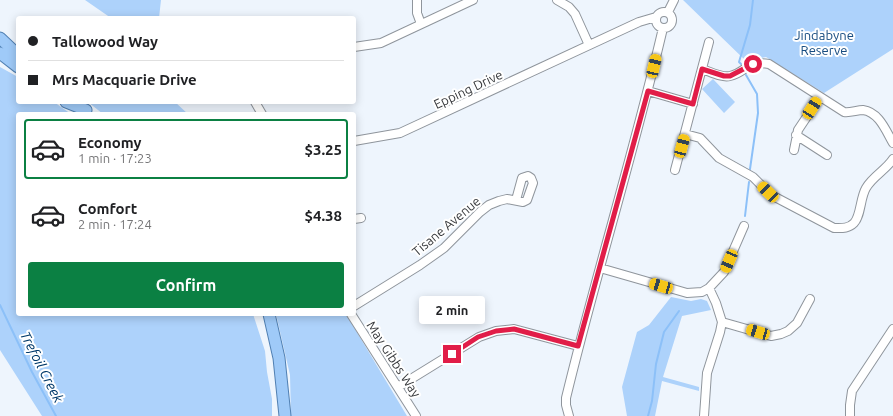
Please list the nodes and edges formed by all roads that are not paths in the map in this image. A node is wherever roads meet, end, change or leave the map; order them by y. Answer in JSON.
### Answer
{"nodes":[{"id":1,"x":417,"y":0,"type":"edge"},
{"id":2,"x":473,"y":0,"type":"edge"},
{"id":3,"x":557,"y":0,"type":"edge"},
{"id":4,"x":674,"y":0,"type":"edge"},
{"id":5,"x":668,"y":12,"type":"junction"},
{"id":6,"x":656,"y":17,"type":"junction"},
{"id":7,"x":421,"y":24,"type":"junction"},
{"id":8,"x":663,"y":28,"type":"junction"},
{"id":9,"x":0,"y":38,"type":"edge"},
{"id":10,"x":710,"y":42,"type":"dead end"},
{"id":11,"x":589,"y":45,"type":"junction"},
{"id":12,"x":356,"y":47,"type":"edge"},
{"id":13,"x":16,"y":52,"type":"edge"},
{"id":14,"x":0,"y":53,"type":"edge"},
{"id":15,"x":16,"y":65,"type":"edge"},
{"id":16,"x":702,"y":69,"type":"junction"},
{"id":17,"x":648,"y":91,"type":"junction"},
{"id":18,"x":820,"y":96,"type":"junction"},
{"id":19,"x":71,"y":104,"type":"edge"},
{"id":20,"x":79,"y":104,"type":"edge"},
{"id":21,"x":693,"y":104,"type":"junction"},
{"id":22,"x":89,"y":112,"type":"edge"},
{"id":23,"x":685,"y":134,"type":"junction"},
{"id":24,"x":796,"y":135,"type":"junction"},
{"id":25,"x":356,"y":141,"type":"edge"},
{"id":26,"x":893,"y":143,"type":"edge"},
{"id":27,"x":794,"y":150,"type":"dead end"},
{"id":28,"x":827,"y":155,"type":"dead end"},
{"id":29,"x":893,"y":159,"type":"edge"},
{"id":30,"x":675,"y":170,"type":"dead end"},
{"id":31,"x":516,"y":200,"type":"dead end"},
{"id":32,"x":744,"y":226,"type":"dead end"},
{"id":33,"x":600,"y":268,"type":"junction"},
{"id":34,"x":709,"y":288,"type":"junction"},
{"id":35,"x":810,"y":299,"type":"dead end"},
{"id":36,"x":356,"y":305,"type":"edge"},
{"id":37,"x":268,"y":316,"type":"edge"},
{"id":38,"x":352,"y":316,"type":"edge"},
{"id":39,"x":722,"y":322,"type":"junction"},
{"id":40,"x":893,"y":329,"type":"edge"},
{"id":41,"x":578,"y":346,"type":"junction"},
{"id":42,"x":398,"y":388,"type":"junction"},
{"id":43,"x":284,"y":416,"type":"edge"},
{"id":44,"x":416,"y":416,"type":"edge"},
{"id":45,"x":569,"y":416,"type":"edge"},
{"id":46,"x":704,"y":416,"type":"edge"},
{"id":47,"x":850,"y":416,"type":"edge"}],
"edges":[{"from":1,"to":7,"type":"street"},
{"from":2,"to":7,"type":"street"},
{"from":3,"to":11,"type":"street"},
{"from":4,"to":5,"type":"street"},
{"from":5,"to":6,"type":"street"},
{"from":5,"to":8,"type":"street"},
{"from":6,"to":8,"type":"street"},
{"from":6,"to":11,"type":"street","name":"Epping Drive"},
{"from":7,"to":12,"type":"street"},
{"from":8,"to":17,"type":"street"},
{"from":9,"to":13,"type":"main road"},
{"from":10,"to":16,"type":"street"},
{"from":11,"to":25,"type":"street","name":"Epping Drive"},
{"from":14,"to":15,"type":"main road"},
{"from":16,"to":18,"type":"street"},
{"from":16,"to":21,"type":"street"},
{"from":17,"to":21,"type":"street"},
{"from":17,"to":33,"type":"street"},
{"from":18,"to":24,"type":"street"},
{"from":18,"to":26,"type":"street"},
{"from":19,"to":22,"type":"main road"},
{"from":20,"to":22,"type":"main road"},
{"from":21,"to":23,"type":"street"},
{"from":23,"to":29,"type":"street"},
{"from":23,"to":30,"type":"street"},
{"from":24,"to":27,"type":"street"},
{"from":24,"to":28,"type":"street"},
{"from":31,"to":36,"type":"street","name":"Tisane Avenue"},
{"from":32,"to":34,"type":"street"},
{"from":33,"to":34,"type":"street"},
{"from":33,"to":41,"type":"street"},
{"from":34,"to":39,"type":"street"},
{"from":35,"to":39,"type":"street"},
{"from":37,"to":43,"type":"main road"},
{"from":38,"to":42,"type":"street","name":"May Gibbs Way"},
{"from":39,"to":46,"type":"street"},
{"from":40,"to":47,"type":"street"},
{"from":41,"to":42,"type":"street"},
{"from":41,"to":45,"type":"street"},
{"from":42,"to":44,"type":"street","name":"May Gibbs Way"}]}
